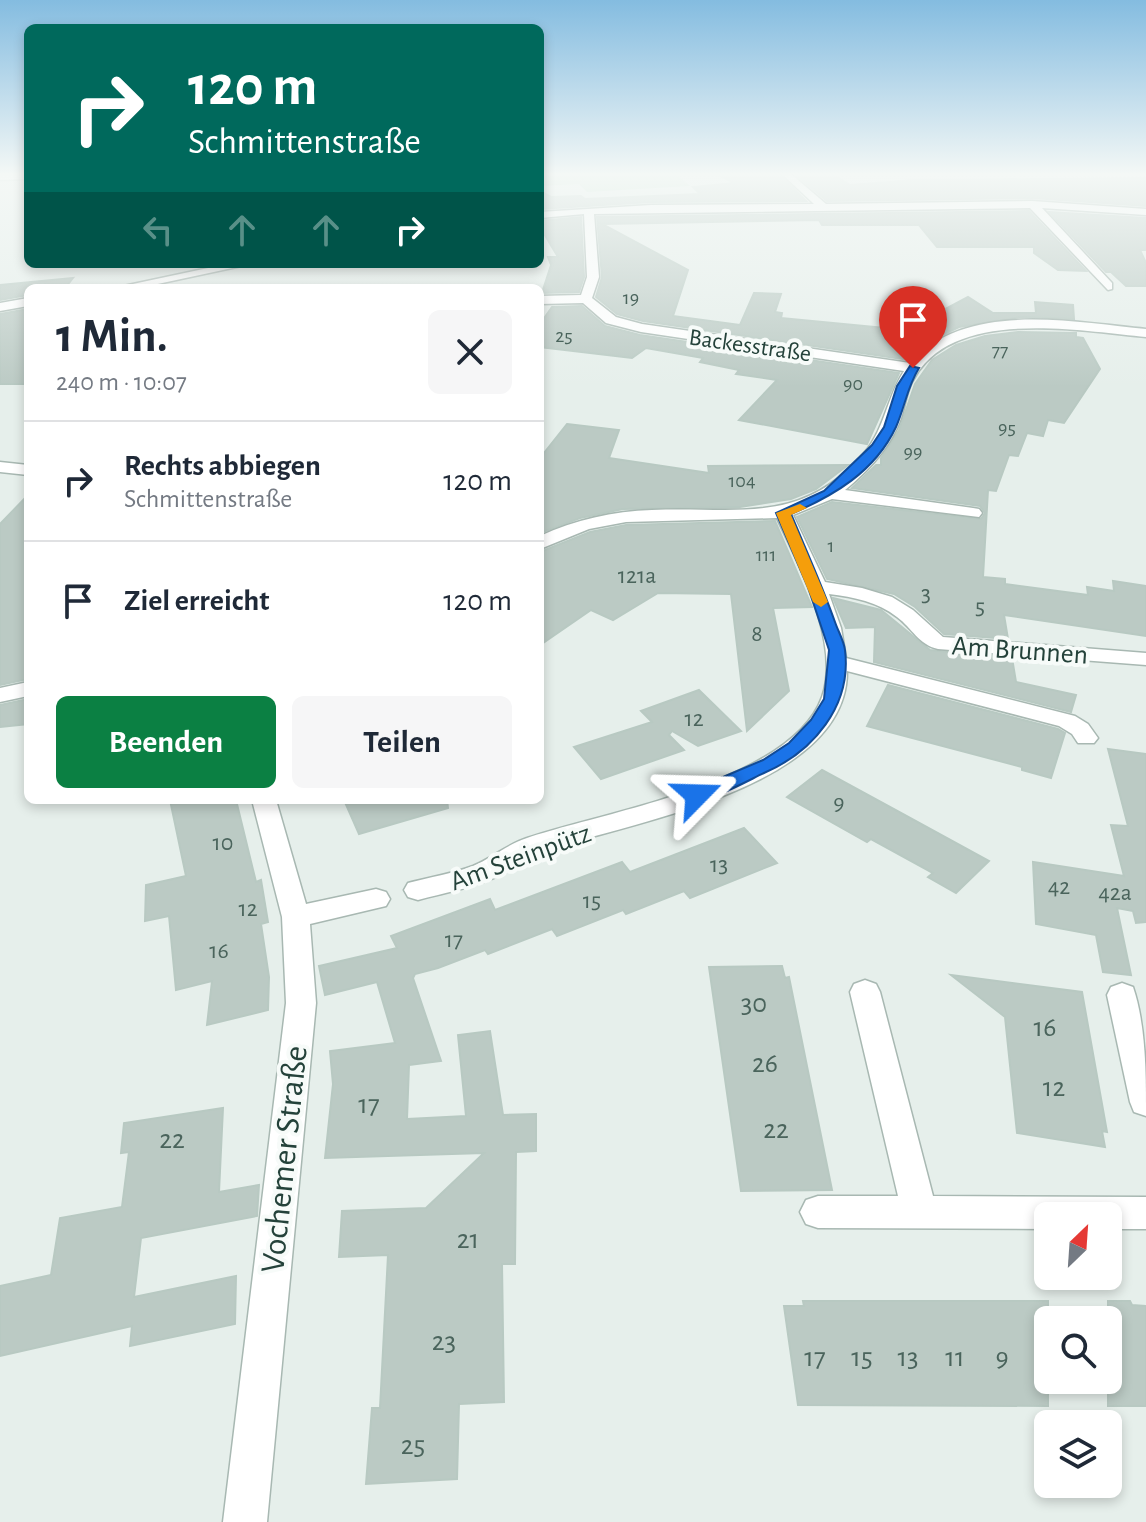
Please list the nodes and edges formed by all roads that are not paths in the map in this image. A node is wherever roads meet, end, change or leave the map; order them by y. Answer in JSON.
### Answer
{"nodes":[{"id":1,"x":591,"y":245,"type":"edge"},
{"id":2,"x":1070,"y":245,"type":"edge"},
{"id":3,"x":233,"y":268,"type":"edge"},
{"id":4,"x":186,"y":283,"type":"edge"},
{"id":5,"x":1108,"y":286,"type":"dead end"},
{"id":6,"x":544,"y":300,"type":"edge"},
{"id":7,"x":589,"y":302,"type":"junction"},
{"id":8,"x":24,"y":303,"type":"edge"},
{"id":9,"x":0,"y":307,"type":"edge"},
{"id":10,"x":1146,"y":333,"type":"edge"},
{"id":11,"x":913,"y":368,"type":"junction"},
{"id":12,"x":14,"y":469,"type":"edge"},
{"id":13,"x":0,"y":484,"type":"edge"},
{"id":14,"x":828,"y":493,"type":"junction"},
{"id":15,"x":783,"y":513,"type":"junction"},
{"id":16,"x":973,"y":513,"type":"dead end"},
{"id":17,"x":544,"y":541,"type":"edge"},
{"id":18,"x":815,"y":587,"type":"junction"},
{"id":19,"x":1146,"y":659,"type":"edge"},
{"id":20,"x":838,"y":662,"type":"junction"},
{"id":21,"x":24,"y":690,"type":"edge"},
{"id":22,"x":0,"y":695,"type":"edge"},
{"id":23,"x":1086,"y":738,"type":"dead end"},
{"id":24,"x":265,"y":804,"type":"edge"},
{"id":25,"x":418,"y":890,"type":"dead end"},
{"id":26,"x":376,"y":899,"type":"dead end"},
{"id":27,"x":296,"y":917,"type":"junction"},
{"id":28,"x":865,"y":992,"type":"dead end"},
{"id":29,"x":1122,"y":995,"type":"dead end"},
{"id":30,"x":1146,"y":1102,"type":"edge"},
{"id":31,"x":919,"y":1211,"type":"junction"},
{"id":32,"x":818,"y":1212,"type":"dead end"},
{"id":33,"x":1146,"y":1213,"type":"edge"},
{"id":34,"x":245,"y":1522,"type":"edge"}],
"edges":[{"from":1,"to":7,"type":"street"},
{"from":2,"to":5,"type":"street"},
{"from":3,"to":4,"type":"street"},
{"from":6,"to":7,"type":"street"},
{"from":7,"to":11,"type":"street","name":"Backesstraße"},
{"from":8,"to":9,"type":"street"},
{"from":10,"to":11,"type":"street"},
{"from":11,"to":14,"type":"street"},
{"from":12,"to":13,"type":"street"},
{"from":14,"to":15,"type":"street"},
{"from":14,"to":16,"type":"street"},
{"from":15,"to":17,"type":"street"},
{"from":15,"to":18,"type":"street","name":"Am Steinpütz"},
{"from":18,"to":19,"type":"street","name":"Am Brunnen"},
{"from":18,"to":20,"type":"street","name":"Am Steinpütz"},
{"from":20,"to":23,"type":"street"},
{"from":20,"to":25,"type":"street","name":"Am Steinpütz"},
{"from":21,"to":22,"type":"street"},
{"from":24,"to":27,"type":"street","name":"Vochemer Straße"},
{"from":26,"to":27,"type":"street"},
{"from":27,"to":34,"type":"street","name":"Vochemer Straße"},
{"from":28,"to":31,"type":"street"},
{"from":29,"to":30,"type":"street"},
{"from":31,"to":32,"type":"street"},
{"from":31,"to":33,"type":"street"}]}
